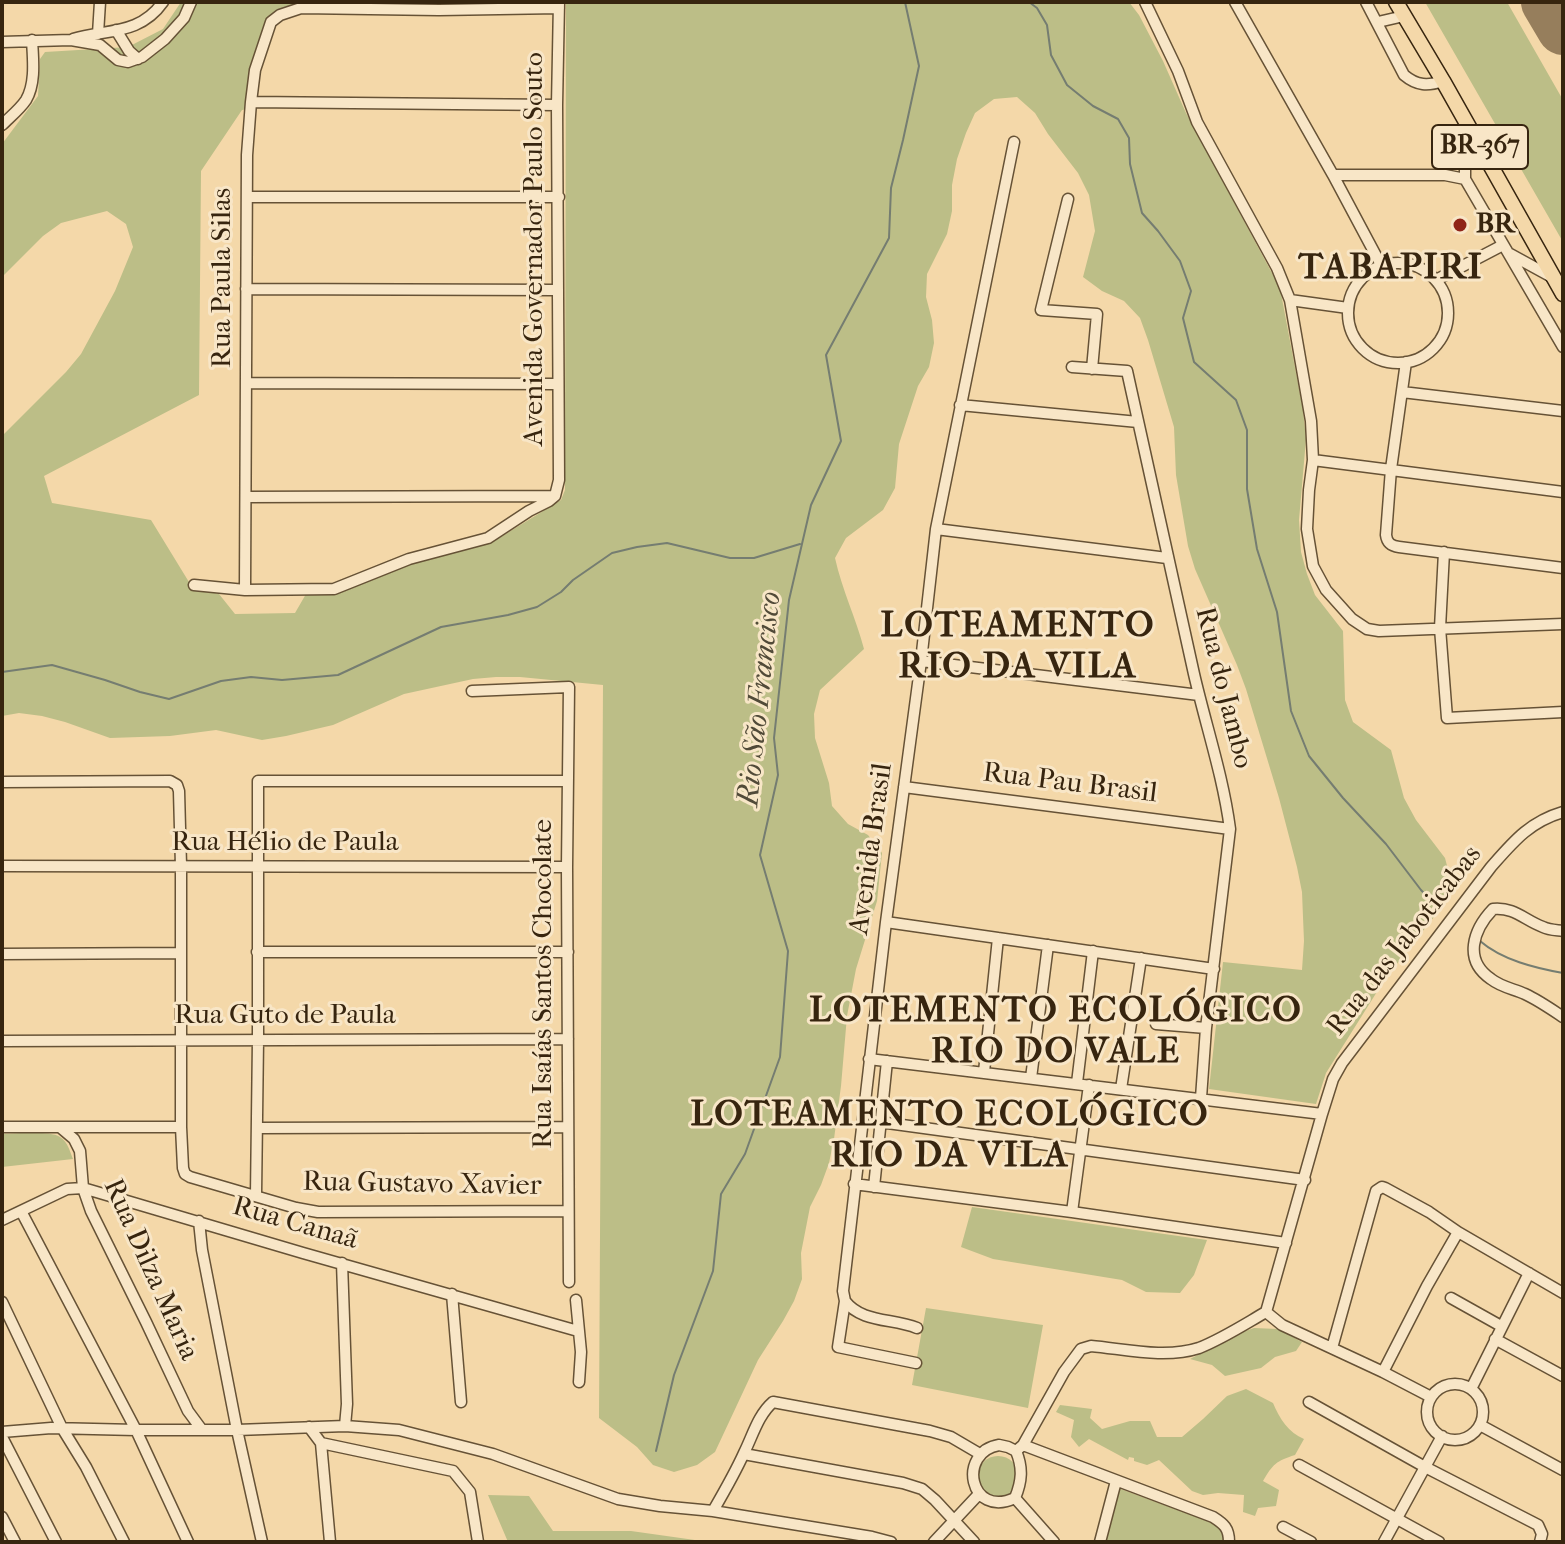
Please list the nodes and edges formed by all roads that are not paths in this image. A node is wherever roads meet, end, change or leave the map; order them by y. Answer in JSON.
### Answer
{"nodes":[{"id":1,"x":100,"y":2,"type":"edge"},
{"id":2,"x":163,"y":2,"type":"edge"},
{"id":3,"x":191,"y":2,"type":"edge"},
{"id":4,"x":1145,"y":2,"type":"edge"},
{"id":5,"x":1235,"y":2,"type":"edge"},
{"id":6,"x":1366,"y":2,"type":"edge"},
{"id":7,"x":1396,"y":2,"type":"edge"},
{"id":8,"x":315,"y":5,"type":"edge"},
{"id":9,"x":559,"y":5,"type":"edge"},
{"id":10,"x":1404,"y":16,"type":"junction"},
{"id":11,"x":1378,"y":22,"type":"junction"},
{"id":12,"x":116,"y":30,"type":"junction"},
{"id":13,"x":98,"y":34,"type":"junction"},
{"id":14,"x":32,"y":40,"type":"junction"},
{"id":15,"x":71,"y":40,"type":"junction"},
{"id":16,"x":2,"y":42,"type":"edge"},
{"id":17,"x":138,"y":59,"type":"junction"},
{"id":18,"x":1443,"y":81,"type":"junction"},
{"id":19,"x":251,"y":102,"type":"junction"},
{"id":20,"x":557,"y":105,"type":"junction"},
{"id":21,"x":1465,"y":120,"type":"junction"},
{"id":22,"x":2,"y":125,"type":"edge"},
{"id":23,"x":1014,"y":142,"type":"dead end"},
{"id":24,"x":1333,"y":175,"type":"junction"},
{"id":25,"x":1465,"y":179,"type":"junction"},
{"id":26,"x":248,"y":197,"type":"junction"},
{"id":27,"x":559,"y":197,"type":"junction"},
{"id":28,"x":1068,"y":199,"type":"dead end"},
{"id":29,"x":1506,"y":249,"type":"junction"},
{"id":30,"x":1381,"y":265,"type":"junction"},
{"id":31,"x":1554,"y":279,"type":"junction"},
{"id":32,"x":1436,"y":280,"type":"junction"},
{"id":33,"x":246,"y":289,"type":"junction"},
{"id":34,"x":558,"y":290,"type":"junction"},
{"id":35,"x":1563,"y":294,"type":"edge"},
{"id":36,"x":1290,"y":300,"type":"junction"},
{"id":37,"x":1348,"y":308,"type":"junction"},
{"id":38,"x":1563,"y":347,"type":"edge"},
{"id":39,"x":1406,"y":362,"type":"junction"},
{"id":40,"x":1072,"y":367,"type":"dead end"},
{"id":41,"x":1092,"y":369,"type":"junction"},
{"id":42,"x":246,"y":383,"type":"junction"},
{"id":43,"x":558,"y":384,"type":"junction"},
{"id":44,"x":1402,"y":392,"type":"junction"},
{"id":45,"x":960,"y":405,"type":"junction"},
{"id":46,"x":1563,"y":411,"type":"edge"},
{"id":47,"x":1138,"y":422,"type":"junction"},
{"id":48,"x":1313,"y":460,"type":"junction"},
{"id":49,"x":1391,"y":469,"type":"junction"},
{"id":50,"x":1563,"y":492,"type":"edge"},
{"id":51,"x":555,"y":496,"type":"junction"},
{"id":52,"x":246,"y":497,"type":"junction"},
{"id":53,"x":936,"y":529,"type":"junction"},
{"id":54,"x":1444,"y":552,"type":"junction"},
{"id":55,"x":1167,"y":558,"type":"junction"},
{"id":56,"x":1563,"y":568,"type":"edge"},
{"id":57,"x":194,"y":585,"type":"dead end"},
{"id":58,"x":245,"y":590,"type":"junction"},
{"id":59,"x":1563,"y":624,"type":"edge"},
{"id":60,"x":1440,"y":628,"type":"junction"},
{"id":61,"x":921,"y":661,"type":"junction"},
{"id":62,"x":472,"y":691,"type":"dead end"},
{"id":63,"x":1199,"y":695,"type":"junction"},
{"id":64,"x":1563,"y":712,"type":"edge"},
{"id":65,"x":568,"y":781,"type":"junction"},
{"id":66,"x":2,"y":782,"type":"edge"},
{"id":67,"x":904,"y":787,"type":"junction"},
{"id":68,"x":1563,"y":812,"type":"edge"},
{"id":69,"x":1230,"y":829,"type":"junction"},
{"id":70,"x":2,"y":866,"type":"edge"},
{"id":71,"x":181,"y":866,"type":"junction"},
{"id":72,"x":567,"y":867,"type":"junction"},
{"id":73,"x":258,"y":868,"type":"junction"},
{"id":74,"x":886,"y":922,"type":"junction"},
{"id":75,"x":1563,"y":931,"type":"edge"},
{"id":76,"x":998,"y":938,"type":"junction"},
{"id":77,"x":1048,"y":945,"type":"junction"},
{"id":78,"x":1093,"y":951,"type":"junction"},
{"id":79,"x":257,"y":952,"type":"junction"},
{"id":80,"x":568,"y":952,"type":"junction"},
{"id":81,"x":181,"y":953,"type":"junction"},
{"id":82,"x":2,"y":954,"type":"edge"},
{"id":83,"x":1141,"y":958,"type":"junction"},
{"id":84,"x":1214,"y":969,"type":"junction"},
{"id":85,"x":1563,"y":1017,"type":"edge"},
{"id":86,"x":1156,"y":1024,"type":"dead end"},
{"id":87,"x":1206,"y":1028,"type":"junction"},
{"id":88,"x":568,"y":1039,"type":"junction"},
{"id":89,"x":258,"y":1040,"type":"junction"},
{"id":90,"x":2,"y":1041,"type":"edge"},
{"id":91,"x":181,"y":1041,"type":"junction"},
{"id":92,"x":869,"y":1059,"type":"junction"},
{"id":93,"x":887,"y":1061,"type":"junction"},
{"id":94,"x":984,"y":1072,"type":"junction"},
{"id":95,"x":1031,"y":1078,"type":"junction"},
{"id":96,"x":1077,"y":1083,"type":"junction"},
{"id":97,"x":1089,"y":1085,"type":"junction"},
{"id":98,"x":1121,"y":1089,"type":"junction"},
{"id":99,"x":1201,"y":1098,"type":"junction"},
{"id":100,"x":1322,"y":1114,"type":"junction"},
{"id":101,"x":880,"y":1122,"type":"junction"},
{"id":102,"x":2,"y":1127,"type":"edge"},
{"id":103,"x":181,"y":1127,"type":"junction"},
{"id":104,"x":568,"y":1127,"type":"junction"},
{"id":105,"x":61,"y":1128,"type":"junction"},
{"id":106,"x":258,"y":1128,"type":"junction"},
{"id":107,"x":1081,"y":1148,"type":"junction"},
{"id":108,"x":1305,"y":1180,"type":"junction"},
{"id":109,"x":854,"y":1184,"type":"junction"},
{"id":110,"x":874,"y":1187,"type":"junction"},
{"id":111,"x":83,"y":1188,"type":"junction"},
{"id":112,"x":256,"y":1195,"type":"junction"},
{"id":113,"x":21,"y":1211,"type":"junction"},
{"id":114,"x":568,"y":1211,"type":"junction"},
{"id":115,"x":1072,"y":1212,"type":"junction"},
{"id":116,"x":2,"y":1220,"type":"edge"},
{"id":117,"x":199,"y":1221,"type":"junction"},
{"id":118,"x":1458,"y":1232,"type":"junction"},
{"id":119,"x":1286,"y":1243,"type":"junction"},
{"id":120,"x":342,"y":1263,"type":"junction"},
{"id":121,"x":1529,"y":1273,"type":"junction"},
{"id":122,"x":569,"y":1282,"type":"dead end"},
{"id":123,"x":1563,"y":1293,"type":"edge"},
{"id":124,"x":452,"y":1294,"type":"junction"},
{"id":125,"x":1451,"y":1298,"type":"dead end"},
{"id":126,"x":576,"y":1300,"type":"dead end"},
{"id":127,"x":845,"y":1301,"type":"junction"},
{"id":128,"x":2,"y":1302,"type":"edge"},
{"id":129,"x":1266,"y":1312,"type":"junction"},
{"id":130,"x":1501,"y":1326,"type":"junction"},
{"id":131,"x":917,"y":1328,"type":"dead end"},
{"id":132,"x":578,"y":1331,"type":"junction"},
{"id":133,"x":1495,"y":1339,"type":"junction"},
{"id":134,"x":1332,"y":1348,"type":"junction"},
{"id":135,"x":916,"y":1363,"type":"dead end"},
{"id":136,"x":1383,"y":1372,"type":"junction"},
{"id":137,"x":1563,"y":1376,"type":"edge"},
{"id":138,"x":579,"y":1382,"type":"dead end"},
{"id":139,"x":1471,"y":1389,"type":"junction"},
{"id":140,"x":1431,"y":1397,"type":"junction"},
{"id":141,"x":461,"y":1402,"type":"dead end"},
{"id":142,"x":1309,"y":1402,"type":"dead end"},
{"id":143,"x":1480,"y":1425,"type":"junction"},
{"id":144,"x":345,"y":1426,"type":"junction"},
{"id":145,"x":309,"y":1427,"type":"junction"},
{"id":146,"x":62,"y":1428,"type":"junction"},
{"id":147,"x":136,"y":1430,"type":"junction"},
{"id":148,"x":202,"y":1430,"type":"junction"},
{"id":149,"x":237,"y":1430,"type":"junction"},
{"id":150,"x":2,"y":1434,"type":"edge"},
{"id":151,"x":1442,"y":1436,"type":"junction"},
{"id":152,"x":321,"y":1443,"type":"junction"},
{"id":153,"x":1020,"y":1448,"type":"junction"},
{"id":154,"x":744,"y":1454,"type":"junction"},
{"id":155,"x":980,"y":1454,"type":"junction"},
{"id":156,"x":1299,"y":1465,"type":"dead end"},
{"id":157,"x":1425,"y":1467,"type":"junction"},
{"id":158,"x":1563,"y":1470,"type":"edge"},
{"id":159,"x":1116,"y":1481,"type":"junction"},
{"id":160,"x":979,"y":1494,"type":"junction"},
{"id":161,"x":1015,"y":1498,"type":"junction"},
{"id":162,"x":713,"y":1511,"type":"junction"},
{"id":163,"x":2,"y":1517,"type":"edge"},
{"id":164,"x":1396,"y":1517,"type":"junction"},
{"id":165,"x":955,"y":1520,"type":"junction"},
{"id":166,"x":1283,"y":1527,"type":"dead end"},
{"id":167,"x":15,"y":1542,"type":"edge"},
{"id":168,"x":56,"y":1542,"type":"edge"},
{"id":169,"x":124,"y":1542,"type":"edge"},
{"id":170,"x":188,"y":1542,"type":"edge"},
{"id":171,"x":262,"y":1542,"type":"edge"},
{"id":172,"x":330,"y":1542,"type":"edge"},
{"id":173,"x":478,"y":1542,"type":"edge"},
{"id":174,"x":891,"y":1542,"type":"edge"},
{"id":175,"x":934,"y":1542,"type":"edge"},
{"id":176,"x":974,"y":1542,"type":"edge"},
{"id":177,"x":1054,"y":1542,"type":"edge"},
{"id":178,"x":1100,"y":1542,"type":"edge"},
{"id":179,"x":1229,"y":1542,"type":"edge"},
{"id":180,"x":1311,"y":1542,"type":"edge"},
{"id":181,"x":1384,"y":1542,"type":"edge"},
{"id":182,"x":1439,"y":1542,"type":"edge"},
{"id":183,"x":1540,"y":1542,"type":"edge"}],
"edges":[{"from":1,"to":13,"type":"street"},
{"from":2,"to":12,"type":"street"},
{"from":3,"to":17,"type":"street"},
{"from":4,"to":36,"type":"street"},
{"from":5,"to":24,"type":"street"},
{"from":6,"to":11,"type":"street"},
{"from":7,"to":10,"type":"main road","number":"BR-367"},
{"from":8,"to":9,"type":"street"},
{"from":8,"to":19,"type":"street","name":"Rua Paula Silas"},
{"from":9,"to":20,"type":"street","name":"Avenida Governador Paulo Souto"},
{"from":10,"to":11,"type":"street"},
{"from":10,"to":18,"type":"main road","number":"BR-367"},
{"from":11,"to":18,"type":"street"},
{"from":12,"to":13,"type":"street"},
{"from":12,"to":17,"type":"street"},
{"from":13,"to":15,"type":"street"},
{"from":14,"to":15,"type":"street"},
{"from":14,"to":16,"type":"street"},
{"from":14,"to":22,"type":"street"},
{"from":15,"to":17,"type":"street"},
{"from":18,"to":21,"type":"main road","number":"BR-367"},
{"from":19,"to":20,"type":"street"},
{"from":19,"to":26,"type":"street","name":"Rua Paula Silas"},
{"from":20,"to":27,"type":"street","name":"Avenida Governador Paulo Souto"},
{"from":21,"to":25,"type":"street"},
{"from":21,"to":31,"type":"main road","number":"BR-367"},
{"from":23,"to":45,"type":"street","name":"Avenida Brasil"},
{"from":24,"to":25,"type":"street"},
{"from":24,"to":30,"type":"street"},
{"from":25,"to":29,"type":"street"},
{"from":26,"to":27,"type":"street"},
{"from":26,"to":33,"type":"street","name":"Rua Paula Silas"},
{"from":27,"to":34,"type":"street","name":"Avenida Governador Paulo Souto"},
{"from":28,"to":41,"type":"street"},
{"from":29,"to":31,"type":"street"},
{"from":29,"to":32,"type":"street"},
{"from":29,"to":38,"type":"street"},
{"from":30,"to":32,"type":"street"},
{"from":30,"to":37,"type":"street"},
{"from":31,"to":35,"type":"main road","number":"BR-367"},
{"from":32,"to":39,"type":"street"},
{"from":33,"to":34,"type":"street"},
{"from":33,"to":42,"type":"street","name":"Rua Paula Silas"},
{"from":34,"to":43,"type":"street","name":"Avenida Governador Paulo Souto"},
{"from":36,"to":37,"type":"street"},
{"from":36,"to":48,"type":"street"},
{"from":37,"to":39,"type":"street"},
{"from":39,"to":44,"type":"street"},
{"from":40,"to":41,"type":"street"},
{"from":41,"to":47,"type":"street","name":"Rua do Jambo"},
{"from":42,"to":43,"type":"street"},
{"from":42,"to":52,"type":"street","name":"Rua Paula Silas"},
{"from":43,"to":51,"type":"street","name":"Avenida Governador Paulo Souto"},
{"from":44,"to":46,"type":"street"},
{"from":44,"to":49,"type":"street"},
{"from":45,"to":47,"type":"street"},
{"from":45,"to":53,"type":"street","name":"Avenida Brasil"},
{"from":47,"to":55,"type":"street","name":"Rua do Jambo"},
{"from":48,"to":49,"type":"street"},
{"from":48,"to":60,"type":"street"},
{"from":49,"to":50,"type":"street"},
{"from":49,"to":54,"type":"street"},
{"from":51,"to":52,"type":"street"},
{"from":51,"to":58,"type":"street"},
{"from":52,"to":58,"type":"street","name":"Rua Paula Silas"},
{"from":53,"to":55,"type":"street"},
{"from":53,"to":61,"type":"street","name":"Avenida Brasil"},
{"from":54,"to":56,"type":"street"},
{"from":54,"to":60,"type":"street"},
{"from":55,"to":63,"type":"street","name":"Rua do Jambo"},
{"from":57,"to":58,"type":"street"},
{"from":59,"to":60,"type":"street"},
{"from":60,"to":64,"type":"street"},
{"from":61,"to":63,"type":"street"},
{"from":61,"to":67,"type":"street","name":"Avenida Brasil"},
{"from":62,"to":65,"type":"street","name":"Rua Isaías Santos Chocolate"},
{"from":63,"to":69,"type":"street","name":"Rua do Jambo"},
{"from":65,"to":72,"type":"street","name":"Rua Isaías Santos Chocolate"},
{"from":65,"to":73,"type":"street"},
{"from":66,"to":71,"type":"street"},
{"from":67,"to":69,"type":"street","name":"Rua Pau Brasil"},
{"from":67,"to":74,"type":"street","name":"Avenida Brasil"},
{"from":68,"to":100,"type":"street","name":"Rua das Jaboticabas"},
{"from":69,"to":84,"type":"street","name":"Rua do Jambo"},
{"from":70,"to":71,"type":"street","name":"Rua Hélio de Paula"},
{"from":71,"to":73,"type":"street","name":"Rua Hélio de Paula"},
{"from":71,"to":81,"type":"street"},
{"from":72,"to":73,"type":"street","name":"Rua Hélio de Paula"},
{"from":72,"to":80,"type":"street","name":"Rua Isaías Santos Chocolate"},
{"from":73,"to":79,"type":"street"},
{"from":74,"to":76,"type":"street"},
{"from":74,"to":92,"type":"street","name":"Avenida Brasil"},
{"from":75,"to":85,"type":"street"},
{"from":76,"to":77,"type":"street"},
{"from":76,"to":94,"type":"street"},
{"from":77,"to":78,"type":"street"},
{"from":77,"to":95,"type":"street"},
{"from":78,"to":83,"type":"street"},
{"from":78,"to":96,"type":"street"},
{"from":79,"to":80,"type":"street"},
{"from":79,"to":89,"type":"street"},
{"from":80,"to":88,"type":"street","name":"Rua Isaías Santos Chocolate"},
{"from":81,"to":82,"type":"street"},
{"from":81,"to":91,"type":"street"},
{"from":83,"to":84,"type":"street"},
{"from":83,"to":98,"type":"street"},
{"from":84,"to":87,"type":"street","name":"Rua do Jambo"},
{"from":86,"to":87,"type":"street"},
{"from":87,"to":99,"type":"street","name":"Rua do Jambo"},
{"from":88,"to":89,"type":"street","name":"Rua Guto de Paula"},
{"from":88,"to":104,"type":"street","name":"Rua Isaías Santos Chocolate"},
{"from":89,"to":91,"type":"street","name":"Rua Guto de Paula"},
{"from":89,"to":106,"type":"street"},
{"from":90,"to":91,"type":"street","name":"Rua Guto de Paula"},
{"from":91,"to":103,"type":"street"},
{"from":92,"to":93,"type":"street"},
{"from":92,"to":109,"type":"street","name":"Avenida Brasil"},
{"from":93,"to":94,"type":"street"},
{"from":93,"to":101,"type":"street"},
{"from":94,"to":95,"type":"street"},
{"from":95,"to":96,"type":"street"},
{"from":96,"to":97,"type":"street"},
{"from":97,"to":98,"type":"street"},
{"from":97,"to":107,"type":"street"},
{"from":98,"to":99,"type":"street"},
{"from":99,"to":100,"type":"street"},
{"from":100,"to":108,"type":"street","name":"Rua das Jaboticabas"},
{"from":101,"to":107,"type":"street"},
{"from":101,"to":110,"type":"street"},
{"from":102,"to":105,"type":"street"},
{"from":103,"to":105,"type":"street"},
{"from":103,"to":112,"type":"street","name":"Rua Gustavo Xavier"},
{"from":104,"to":106,"type":"street"},
{"from":104,"to":114,"type":"street","name":"Rua Isaías Santos Chocolate"},
{"from":105,"to":111,"type":"street","name":"Rua Dilza Maria"},
{"from":106,"to":112,"type":"street"},
{"from":107,"to":108,"type":"street"},
{"from":107,"to":115,"type":"street"},
{"from":108,"to":119,"type":"street","name":"Rua das Jaboticabas"},
{"from":109,"to":110,"type":"street"},
{"from":109,"to":127,"type":"street","name":"Avenida Brasil"},
{"from":110,"to":115,"type":"street"},
{"from":111,"to":113,"type":"street"},
{"from":111,"to":117,"type":"street","name":"Rua Canaã"},
{"from":111,"to":148,"type":"street","name":"Rua Dilza Maria"},
{"from":112,"to":114,"type":"street","name":"Rua Gustavo Xavier"},
{"from":113,"to":116,"type":"street"},
{"from":113,"to":147,"type":"street"},
{"from":114,"to":122,"type":"street","name":"Rua Isaías Santos Chocolate"},
{"from":115,"to":119,"type":"street"},
{"from":117,"to":120,"type":"street","name":"Rua Canaã"},
{"from":117,"to":149,"type":"street"},
{"from":118,"to":121,"type":"street"},
{"from":118,"to":134,"type":"street"},
{"from":118,"to":136,"type":"street"},
{"from":119,"to":129,"type":"street","name":"Rua das Jaboticabas"},
{"from":120,"to":124,"type":"street","name":"Rua Canaã"},
{"from":120,"to":144,"type":"street"},
{"from":121,"to":123,"type":"street"},
{"from":121,"to":130,"type":"street"},
{"from":124,"to":132,"type":"street","name":"Rua Canaã"},
{"from":124,"to":141,"type":"street"},
{"from":125,"to":130,"type":"street"},
{"from":126,"to":132,"type":"street"},
{"from":127,"to":131,"type":"street"},
{"from":127,"to":135,"type":"street","name":"Avenida Brasil"},
{"from":128,"to":146,"type":"street"},
{"from":129,"to":134,"type":"street"},
{"from":129,"to":153,"type":"street"},
{"from":130,"to":133,"type":"street"},
{"from":132,"to":138,"type":"street"},
{"from":133,"to":137,"type":"street"},
{"from":133,"to":139,"type":"street"},
{"from":134,"to":136,"type":"street"},
{"from":136,"to":140,"type":"street"},
{"from":139,"to":140,"type":"street"},
{"from":139,"to":143,"type":"street"},
{"from":140,"to":151,"type":"street"},
{"from":142,"to":157,"type":"street"},
{"from":143,"to":151,"type":"street"},
{"from":143,"to":158,"type":"street"},
{"from":144,"to":145,"type":"street"},
{"from":144,"to":162,"type":"street"},
{"from":145,"to":149,"type":"street"},
{"from":145,"to":152,"type":"street"},
{"from":146,"to":147,"type":"street"},
{"from":146,"to":150,"type":"street"},
{"from":146,"to":169,"type":"street"},
{"from":147,"to":148,"type":"street"},
{"from":147,"to":170,"type":"street"},
{"from":148,"to":149,"type":"street"},
{"from":149,"to":171,"type":"street"},
{"from":150,"to":168,"type":"street"},
{"from":151,"to":157,"type":"street"},
{"from":152,"to":172,"type":"street"},
{"from":152,"to":173,"type":"street"},
{"from":153,"to":155,"type":"street"},
{"from":153,"to":159,"type":"street"},
{"from":153,"to":161,"type":"street"},
{"from":154,"to":155,"type":"street"},
{"from":154,"to":162,"type":"street"},
{"from":154,"to":165,"type":"street"},
{"from":155,"to":160,"type":"street"},
{"from":156,"to":164,"type":"street"},
{"from":157,"to":164,"type":"street"},
{"from":157,"to":183,"type":"street"},
{"from":159,"to":178,"type":"street"},
{"from":159,"to":179,"type":"street"},
{"from":160,"to":161,"type":"street"},
{"from":160,"to":165,"type":"street"},
{"from":161,"to":177,"type":"street"},
{"from":162,"to":174,"type":"street"},
{"from":163,"to":167,"type":"street"},
{"from":164,"to":181,"type":"street"},
{"from":164,"to":182,"type":"street"},
{"from":165,"to":175,"type":"street"},
{"from":165,"to":176,"type":"street"},
{"from":166,"to":180,"type":"street"}]}
